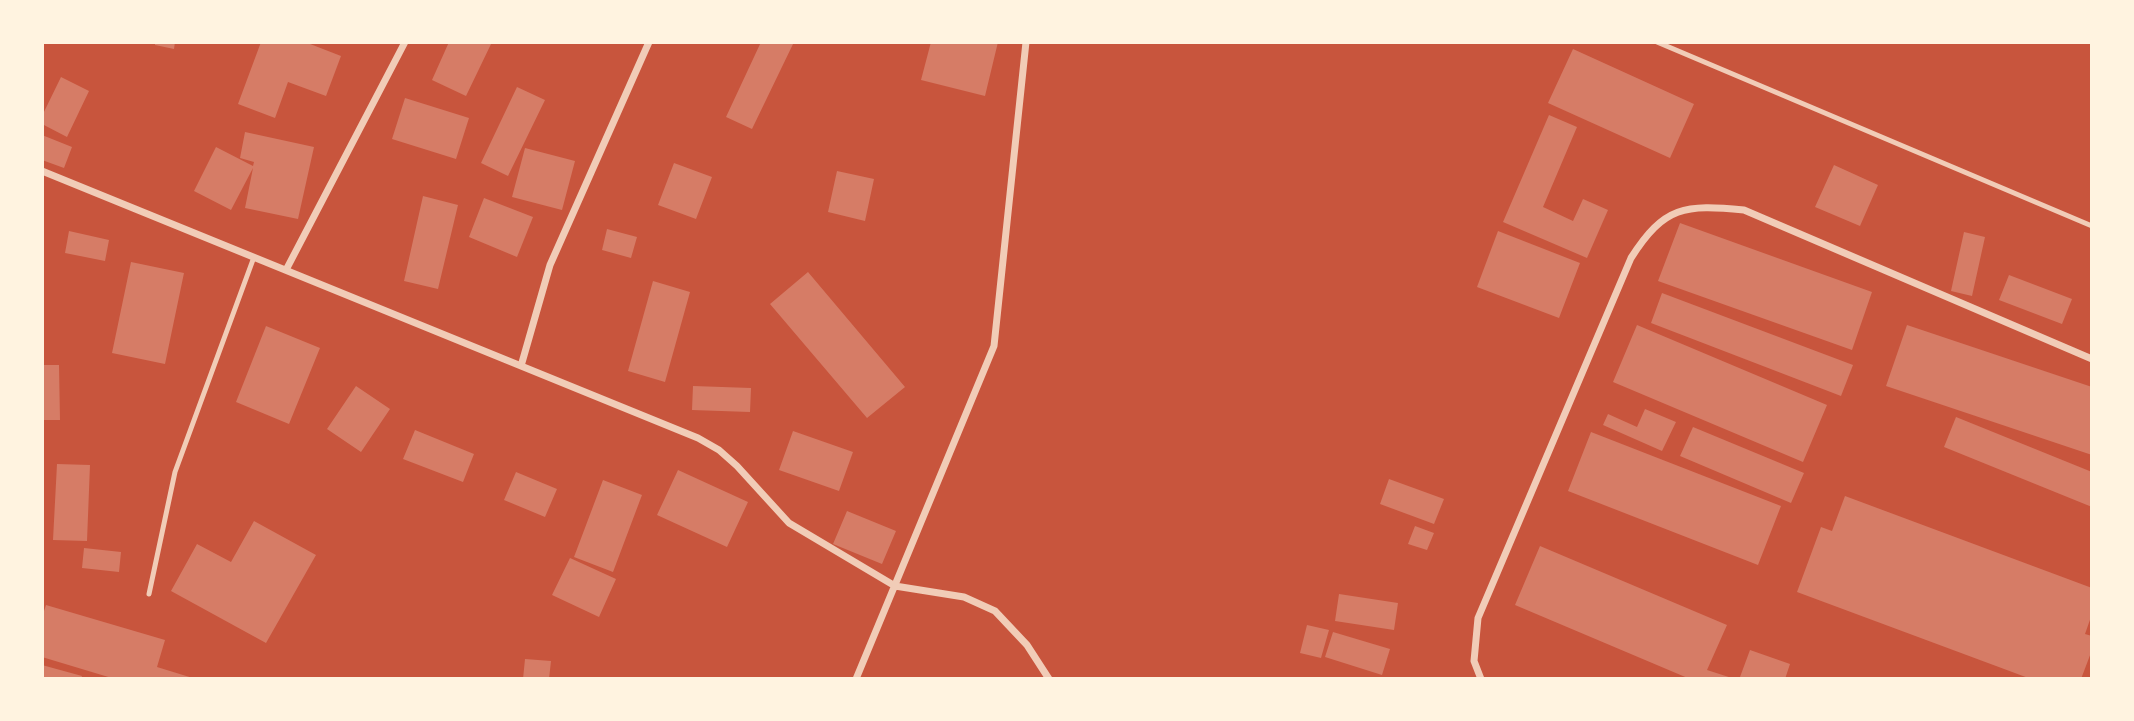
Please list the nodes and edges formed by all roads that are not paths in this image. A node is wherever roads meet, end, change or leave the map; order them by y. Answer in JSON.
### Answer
{"nodes":[{"id":1,"x":405,"y":42,"type":"edge"},
{"id":2,"x":649,"y":42,"type":"edge"},
{"id":3,"x":1026,"y":42,"type":"edge"},
{"id":4,"x":1657,"y":42,"type":"edge"},
{"id":5,"x":42,"y":171,"type":"edge"},
{"id":6,"x":2092,"y":226,"type":"edge"},
{"id":7,"x":254,"y":257,"type":"junction"},
{"id":8,"x":286,"y":270,"type":"junction"},
{"id":9,"x":2092,"y":359,"type":"edge"},
{"id":10,"x":522,"y":366,"type":"junction"},
{"id":11,"x":895,"y":586,"type":"junction"},
{"id":12,"x":149,"y":594,"type":"dead end"},
{"id":13,"x":856,"y":679,"type":"edge"},
{"id":14,"x":1049,"y":679,"type":"edge"},
{"id":15,"x":1480,"y":679,"type":"edge"}],
"edges":[{"from":1,"to":8,"type":"street"},
{"from":2,"to":10,"type":"street"},
{"from":3,"to":11,"type":"street"},
{"from":4,"to":6,"type":"lane"},
{"from":5,"to":7,"type":"street"},
{"from":7,"to":8,"type":"street"},
{"from":7,"to":12,"type":"lane"},
{"from":8,"to":10,"type":"street"},
{"from":9,"to":15,"type":"street"},
{"from":10,"to":11,"type":"street"},
{"from":11,"to":13,"type":"street"},
{"from":11,"to":14,"type":"street"}]}
